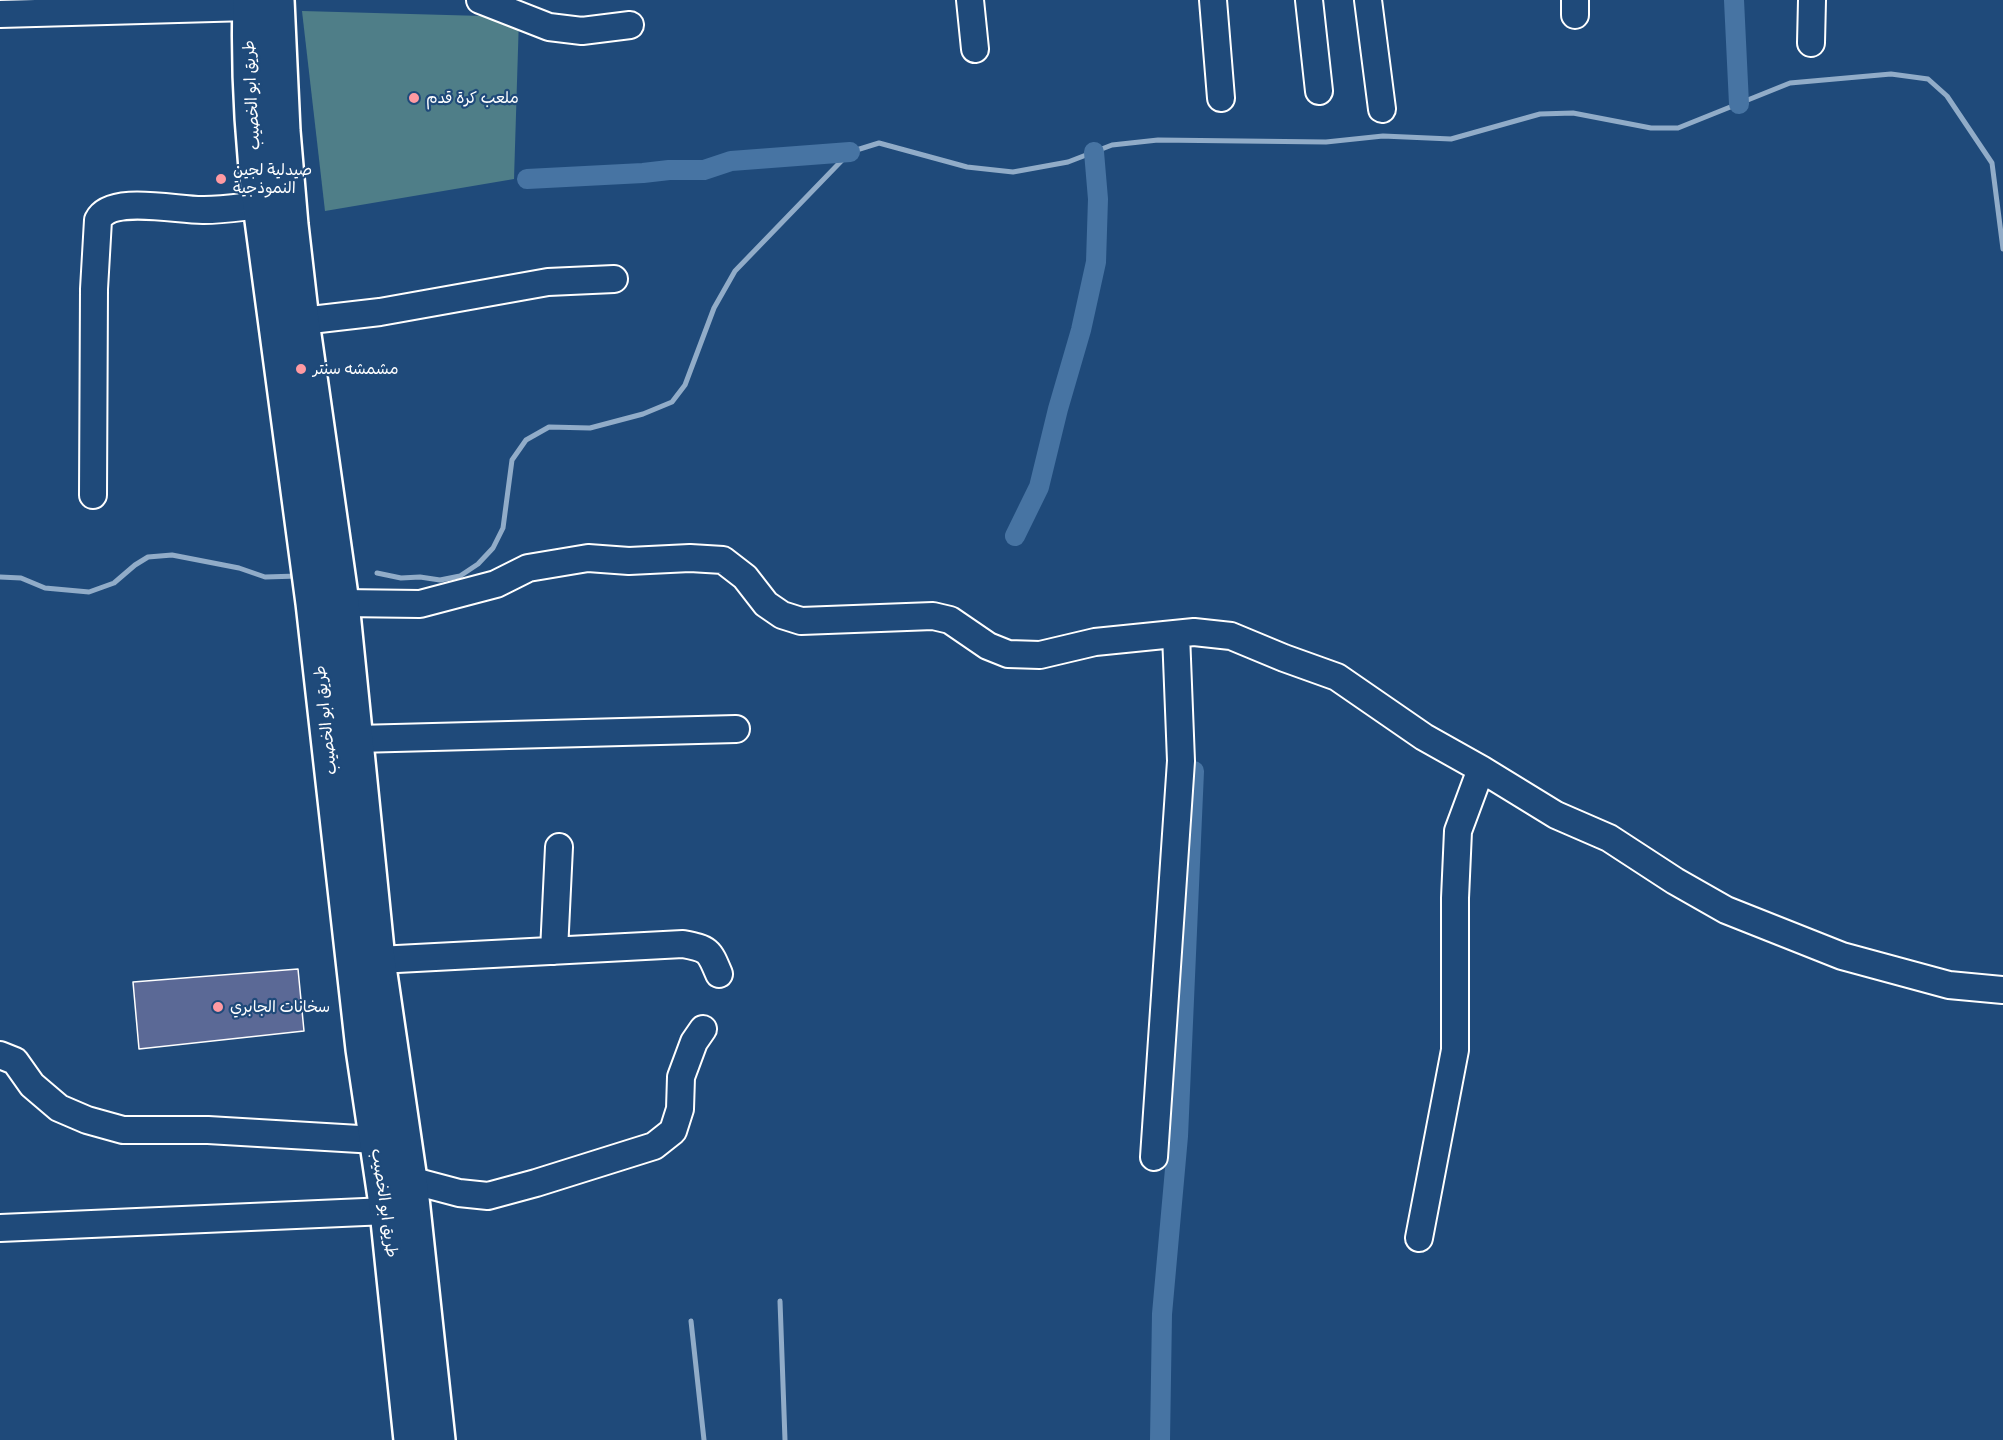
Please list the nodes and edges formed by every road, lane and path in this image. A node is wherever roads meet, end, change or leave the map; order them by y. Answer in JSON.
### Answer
{"nodes":[{"id":1,"x":480,"y":0,"type":"edge"},
{"id":2,"x":970,"y":0,"type":"edge"},
{"id":3,"x":1213,"y":0,"type":"edge"},
{"id":4,"x":1309,"y":0,"type":"edge"},
{"id":5,"x":1368,"y":0,"type":"edge"},
{"id":6,"x":1812,"y":0,"type":"edge"},
{"id":7,"x":259,"y":2,"type":"edge"},
{"id":8,"x":0,"y":14,"type":"edge"},
{"id":9,"x":630,"y":25,"type":"dead end"},
{"id":10,"x":1811,"y":43,"type":"dead end"},
{"id":11,"x":975,"y":49,"type":"dead end"},
{"id":12,"x":1319,"y":91,"type":"dead end"},
{"id":13,"x":1221,"y":98,"type":"dead end"},
{"id":14,"x":1382,"y":109,"type":"dead end"},
{"id":15,"x":268,"y":132,"type":"junction"},
{"id":16,"x":260,"y":205,"type":"junction"},
{"id":17,"x":614,"y":279,"type":"dead end"},
{"id":18,"x":302,"y":321,"type":"junction"},
{"id":19,"x":93,"y":495,"type":"dead end"},
{"id":20,"x":342,"y":603,"type":"junction"},
{"id":21,"x":1176,"y":634,"type":"junction"},
{"id":22,"x":736,"y":729,"type":"dead end"},
{"id":23,"x":357,"y":740,"type":"junction"},
{"id":24,"x":1481,"y":769,"type":"junction"},
{"id":25,"x":559,"y":847,"type":"dead end"},
{"id":26,"x":554,"y":951,"type":"junction"},
{"id":27,"x":378,"y":960,"type":"junction"},
{"id":28,"x":718,"y":974,"type":"dead end"},
{"id":29,"x":2003,"y":990,"type":"edge"},
{"id":30,"x":703,"y":1029,"type":"dead end"},
{"id":31,"x":0,"y":1055,"type":"edge"},
{"id":32,"x":376,"y":1140,"type":"junction"},
{"id":33,"x":1154,"y":1157,"type":"dead end"},
{"id":34,"x":410,"y":1180,"type":"junction"},
{"id":35,"x":387,"y":1211,"type":"junction"},
{"id":36,"x":0,"y":1228,"type":"edge"},
{"id":37,"x":1419,"y":1238,"type":"dead end"},
{"id":38,"x":411,"y":1440,"type":"edge"},
{"id":39,"x":438,"y":1440,"type":"edge"}],
"edges":[{"from":1,"to":9,"type":"street"},
{"from":2,"to":11,"type":"street"},
{"from":3,"to":13,"type":"street"},
{"from":4,"to":12,"type":"street"},
{"from":5,"to":14,"type":"street"},
{"from":6,"to":10,"type":"street"},
{"from":7,"to":8,"type":"street"},
{"from":7,"to":15,"type":"main road","name":"طريق ابو الخصيب"},
{"from":15,"to":16,"type":"main road","name":"طريق ابو الخصيب"},
{"from":15,"to":18,"type":"main road","name":"طريق ابو الخصيب"},
{"from":16,"to":19,"type":"street"},
{"from":16,"to":32,"type":"main road","name":"طريق ابو الخصيب"},
{"from":17,"to":18,"type":"street"},
{"from":18,"to":20,"type":"main road","name":"طريق ابو الخصيب"},
{"from":20,"to":21,"type":"street"},
{"from":20,"to":23,"type":"main road","name":"طريق ابو الخصيب"},
{"from":21,"to":24,"type":"street"},
{"from":21,"to":33,"type":"street"},
{"from":22,"to":23,"type":"street"},
{"from":23,"to":27,"type":"main road","name":"طريق ابو الخصيب"},
{"from":24,"to":29,"type":"street"},
{"from":24,"to":37,"type":"street"},
{"from":25,"to":26,"type":"street"},
{"from":26,"to":27,"type":"street"},
{"from":26,"to":28,"type":"street"},
{"from":27,"to":34,"type":"main road","name":"طريق ابو الخصيب"},
{"from":30,"to":34,"type":"street"},
{"from":31,"to":32,"type":"street"},
{"from":32,"to":35,"type":"main road","name":"طريق ابو الخصيب"},
{"from":34,"to":39,"type":"main road","name":"طريق ابو الخصيب"},
{"from":35,"to":36,"type":"street"},
{"from":35,"to":38,"type":"main road","name":"طريق ابو الخصيب"}]}
